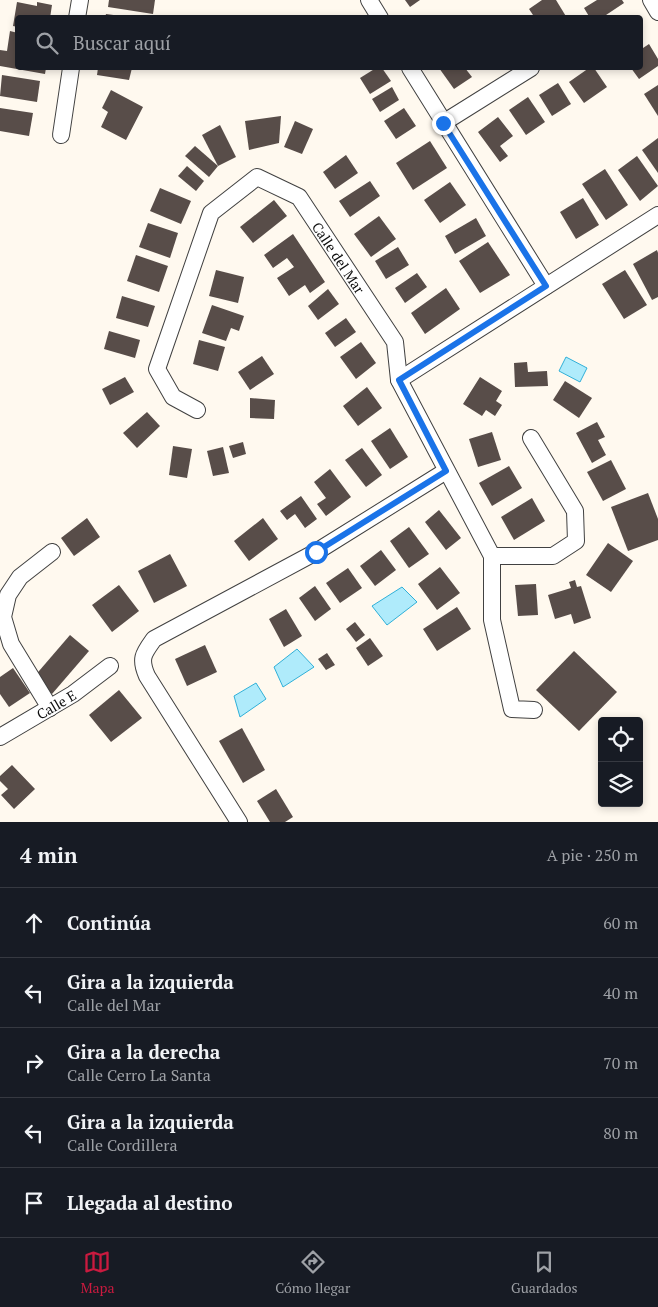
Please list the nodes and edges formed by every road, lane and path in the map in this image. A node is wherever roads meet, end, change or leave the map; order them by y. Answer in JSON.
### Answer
{"nodes":[{"id":1,"x":80,"y":0,"type":"edge"},
{"id":2,"x":369,"y":0,"type":"edge"},
{"id":3,"x":651,"y":0,"type":"edge"},
{"id":4,"x":658,"y":12,"type":"edge"},
{"id":5,"x":78,"y":15,"type":"edge"},
{"id":6,"x":378,"y":15,"type":"edge"},
{"id":7,"x":71,"y":70,"type":"edge"},
{"id":8,"x":411,"y":70,"type":"edge"},
{"id":9,"x":528,"y":70,"type":"edge"},
{"id":10,"x":443,"y":123,"type":"junction"},
{"id":11,"x":61,"y":135,"type":"dead end"},
{"id":12,"x":658,"y":216,"type":"edge"},
{"id":13,"x":546,"y":286,"type":"junction"},
{"id":14,"x":399,"y":380,"type":"junction"},
{"id":15,"x":198,"y":410,"type":"dead end"},
{"id":16,"x":531,"y":438,"type":"dead end"},
{"id":17,"x":446,"y":471,"type":"junction"},
{"id":18,"x":52,"y":552,"type":"dead end"},
{"id":19,"x":492,"y":556,"type":"junction"},
{"id":20,"x":110,"y":666,"type":"dead end"},
{"id":21,"x":50,"y":708,"type":"junction"},
{"id":22,"x":534,"y":710,"type":"dead end"},
{"id":23,"x":0,"y":737,"type":"edge"},
{"id":24,"x":238,"y":822,"type":"edge"}],
"edges":[{"from":1,"to":5,"type":"street"},
{"from":2,"to":6,"type":"street"},
{"from":3,"to":4,"type":"street"},
{"from":7,"to":11,"type":"street"},
{"from":8,"to":10,"type":"street"},
{"from":9,"to":10,"type":"street"},
{"from":10,"to":13,"type":"street"},
{"from":12,"to":13,"type":"street"},
{"from":13,"to":14,"type":"street"},
{"from":14,"to":15,"type":"street","name":"Calle del Mar"},
{"from":14,"to":17,"type":"street","name":"Calle del Mar"},
{"from":16,"to":19,"type":"street"},
{"from":17,"to":19,"type":"street","name":"Calle del Mar"},
{"from":17,"to":24,"type":"street"},
{"from":18,"to":21,"type":"street"},
{"from":19,"to":22,"type":"street","name":"Calle del Mar"},
{"from":20,"to":21,"type":"street","name":"Calle E"},
{"from":21,"to":23,"type":"street","name":"Calle E"}]}
